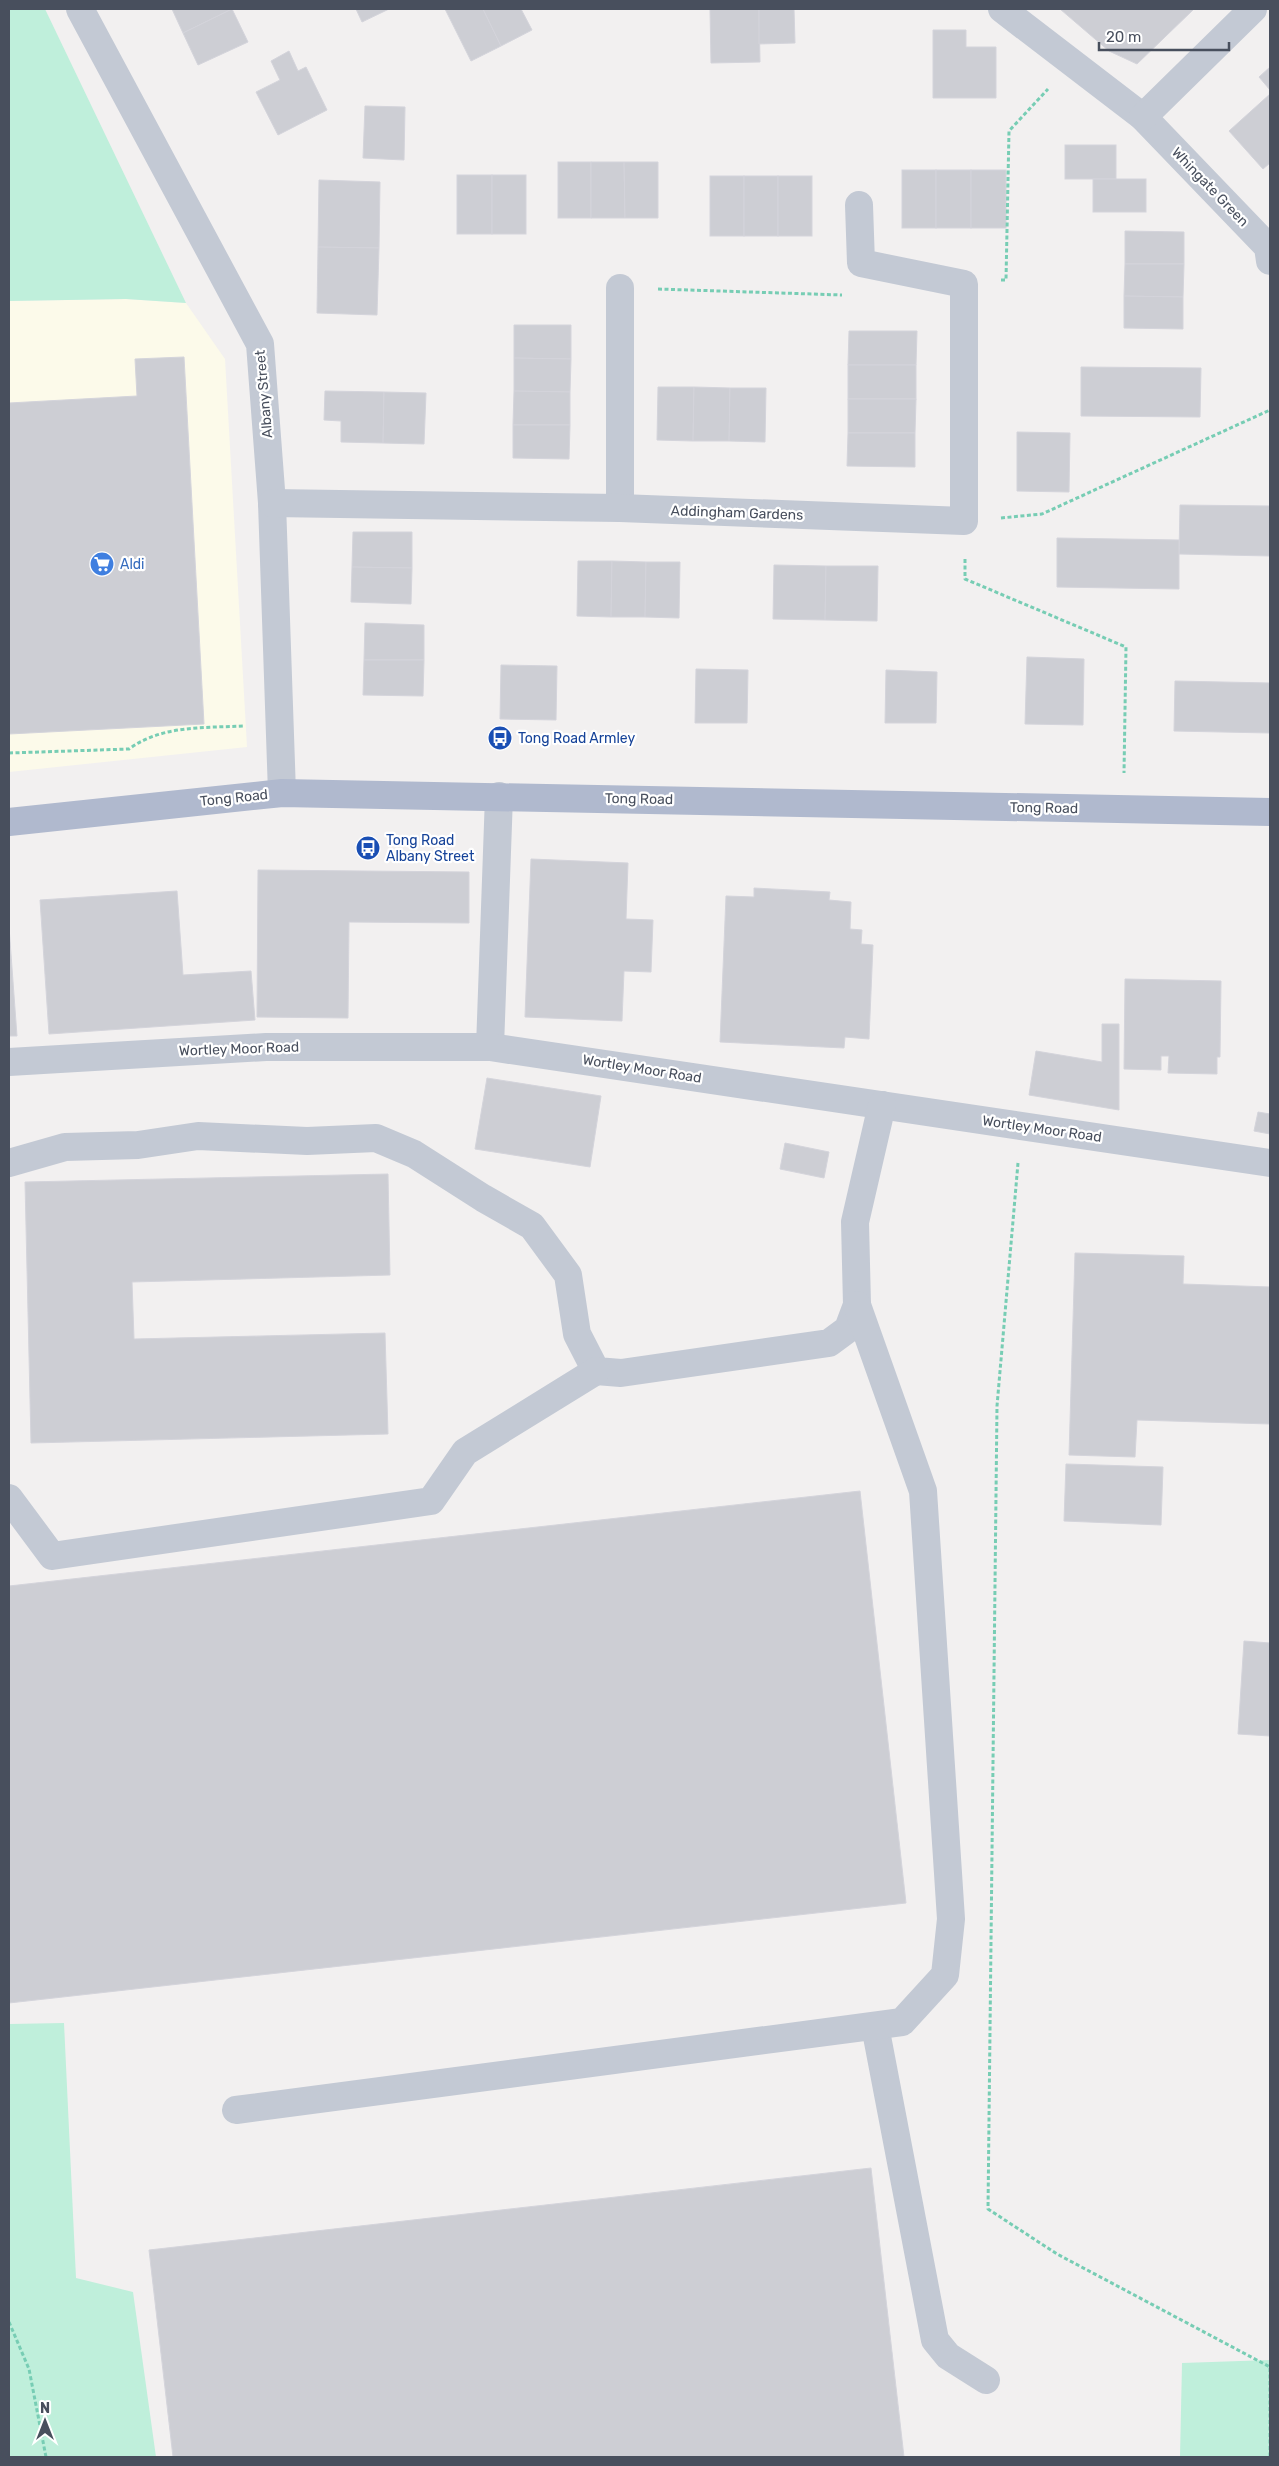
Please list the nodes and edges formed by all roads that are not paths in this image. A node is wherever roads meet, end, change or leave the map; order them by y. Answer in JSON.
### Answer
{"nodes":[{"id":1,"x":80,"y":9,"type":"edge"},
{"id":2,"x":1002,"y":9,"type":"edge"},
{"id":3,"x":1253,"y":9,"type":"edge"},
{"id":4,"x":1143,"y":117,"type":"junction"},
{"id":5,"x":859,"y":205,"type":"dead end"},
{"id":6,"x":1270,"y":261,"type":"edge"},
{"id":7,"x":620,"y":288,"type":"road end"},
{"id":8,"x":272,"y":503,"type":"junction"},
{"id":9,"x":620,"y":508,"type":"junction"},
{"id":10,"x":282,"y":793,"type":"junction"},
{"id":11,"x":499,"y":796,"type":"junction"},
{"id":12,"x":1270,"y":812,"type":"edge"},
{"id":13,"x":9,"y":822,"type":"edge"},
{"id":14,"x":490,"y":1046,"type":"junction"},
{"id":15,"x":9,"y":1062,"type":"edge"},
{"id":16,"x":882,"y":1105,"type":"junction"},
{"id":17,"x":9,"y":1163,"type":"edge"},
{"id":18,"x":1270,"y":1163,"type":"edge"},
{"id":19,"x":857,"y":1305,"type":"junction"},
{"id":20,"x":596,"y":1371,"type":"junction"},
{"id":21,"x":9,"y":1498,"type":"edge"},
{"id":22,"x":875,"y":2026,"type":"junction"},
{"id":23,"x":236,"y":2110,"type":"dead end"},
{"id":24,"x":986,"y":2380,"type":"dead end"}],
"edges":[{"from":1,"to":8,"type":"street","name":"Albany Street"},
{"from":2,"to":4,"type":"street","name":"Whingate Green"},
{"from":3,"to":4,"type":"street"},
{"from":4,"to":6,"type":"street","name":"Whingate Green"},
{"from":5,"to":9,"type":"street","name":"Addingham Gardens"},
{"from":7,"to":9,"type":"street"},
{"from":8,"to":9,"type":"street","name":"Addingham Gardens"},
{"from":8,"to":10,"type":"street","name":"Albany Street"},
{"from":10,"to":11,"type":"main road","name":"Tong Road"},
{"from":10,"to":13,"type":"main road","name":"Tong Road"},
{"from":11,"to":12,"type":"main road","name":"Tong Road"},
{"from":11,"to":14,"type":"street"},
{"from":14,"to":15,"type":"street","name":"Wortley Moor Road"},
{"from":14,"to":16,"type":"street","name":"Wortley Moor Road"},
{"from":16,"to":18,"type":"street","name":"Wortley Moor Road"},
{"from":16,"to":19,"type":"street"},
{"from":17,"to":20,"type":"street"},
{"from":19,"to":20,"type":"street"},
{"from":19,"to":22,"type":"street"},
{"from":20,"to":21,"type":"street"},
{"from":22,"to":23,"type":"street"},
{"from":22,"to":24,"type":"street"}]}
